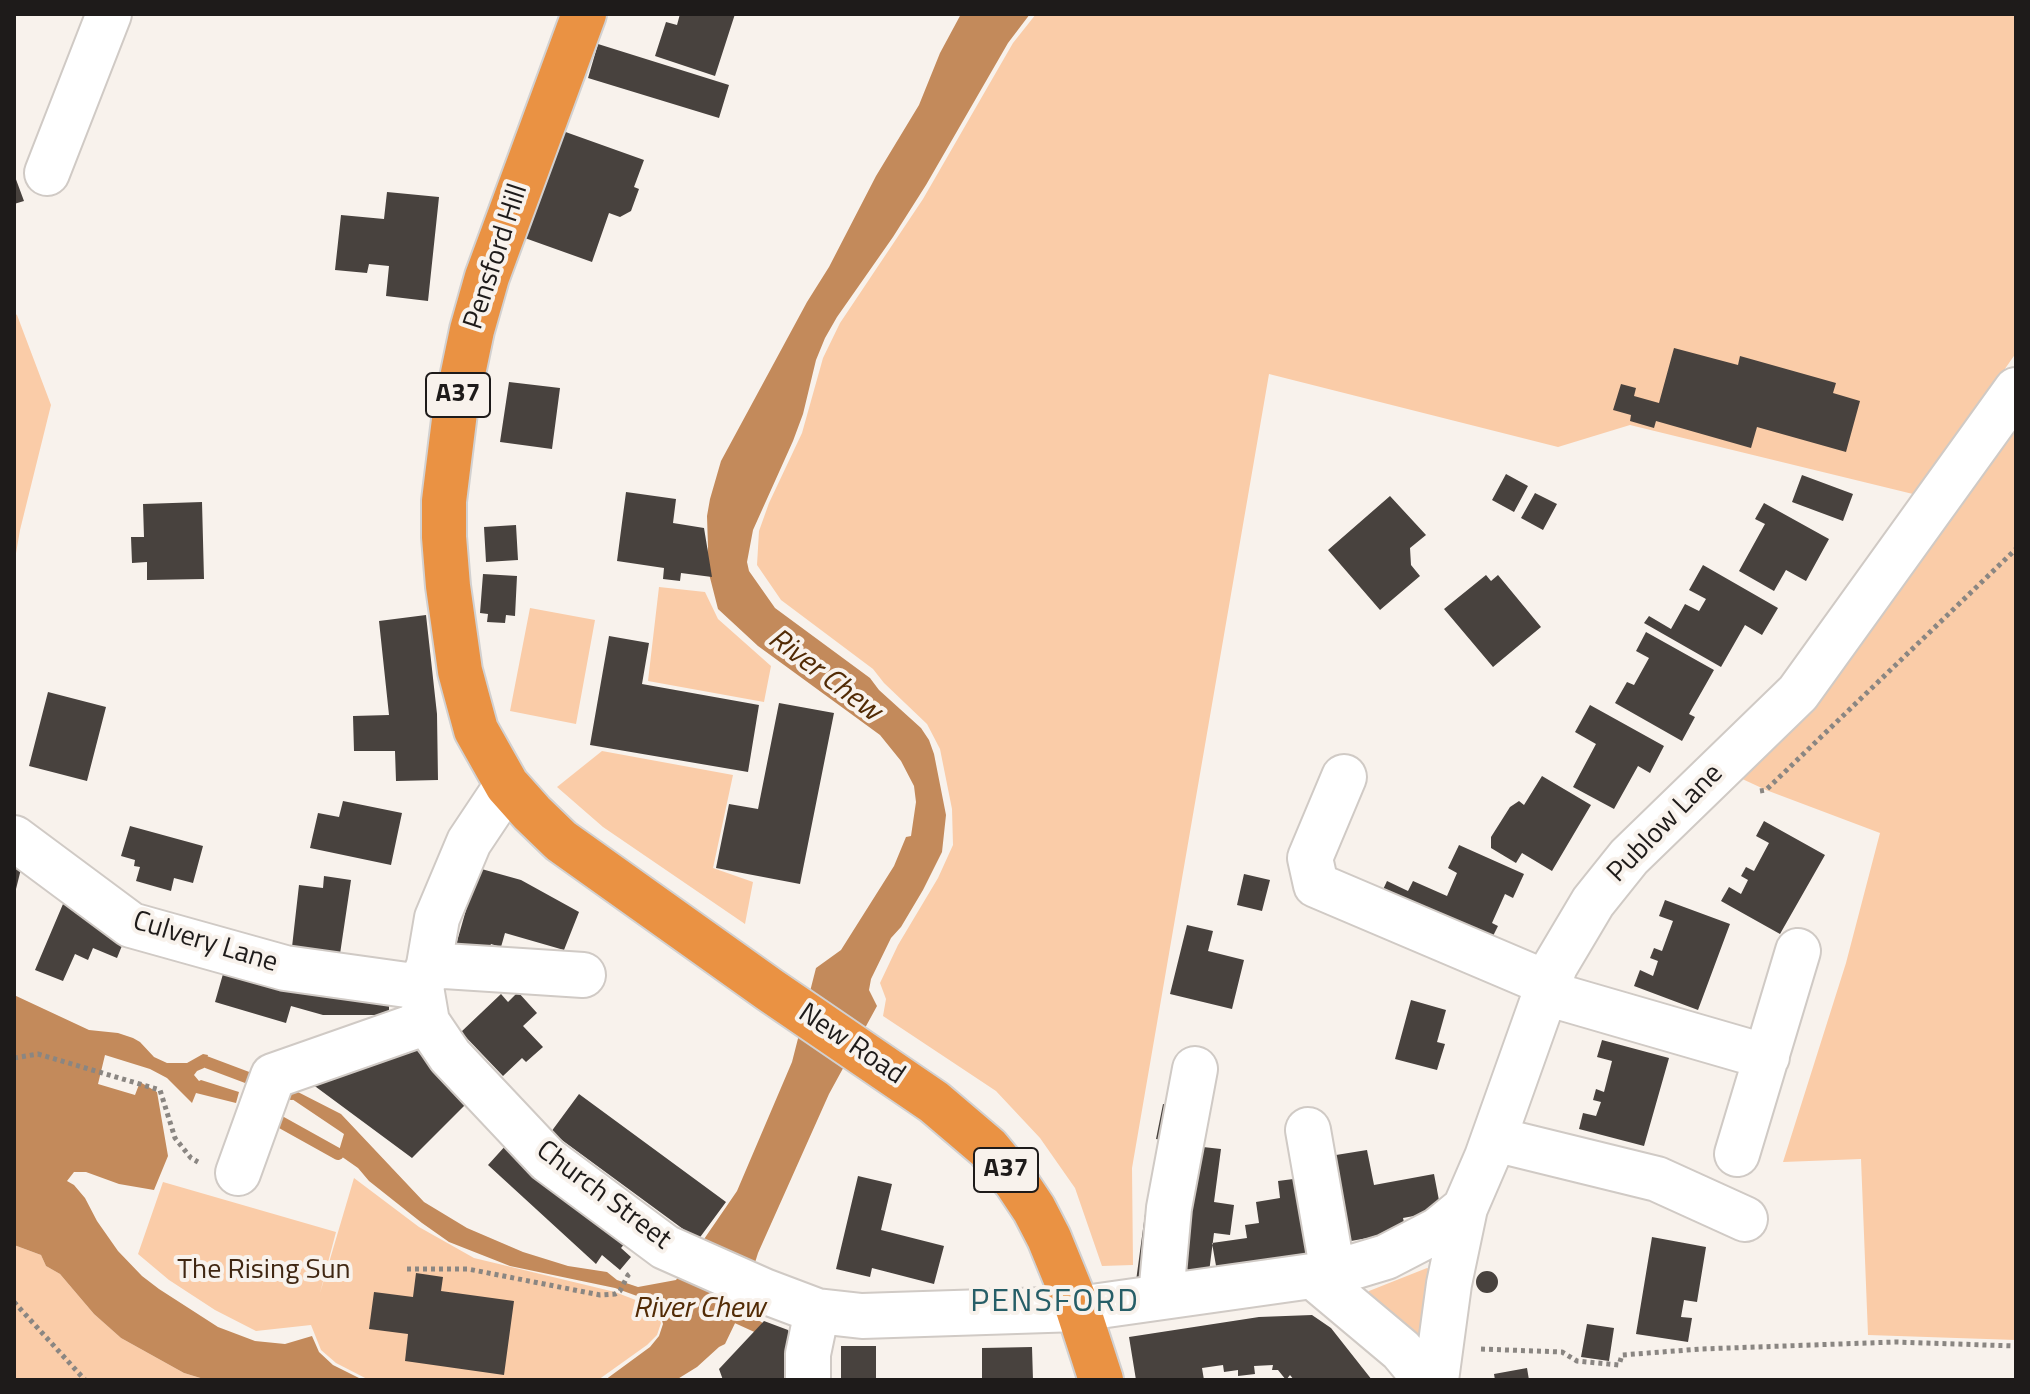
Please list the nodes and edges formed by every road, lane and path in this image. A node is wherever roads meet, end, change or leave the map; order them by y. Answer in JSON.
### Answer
{"nodes":[{"id":1,"x":109,"y":14,"type":"edge"},
{"id":2,"x":584,"y":14,"type":"edge"},
{"id":3,"x":47,"y":173,"type":"dead end"},
{"id":4,"x":2016,"y":390,"type":"edge"},
{"id":5,"x":1344,"y":777,"type":"dead end"},
{"id":6,"x":507,"y":785,"type":"junction"},
{"id":7,"x":14,"y":838,"type":"edge"},
{"id":8,"x":1798,"y":951,"type":"dead end"},
{"id":9,"x":583,"y":975,"type":"dead end"},
{"id":10,"x":1548,"y":988,"type":"junction"},
{"id":11,"x":426,"y":992,"type":"junction"},
{"id":12,"x":1767,"y":1057,"type":"junction"},
{"id":13,"x":14,"y":1058,"type":"edge"},
{"id":14,"x":1195,"y":1069,"type":"dead end"},
{"id":15,"x":1308,"y":1130,"type":"dead end"},
{"id":16,"x":1494,"y":1139,"type":"junction"},
{"id":17,"x":1737,"y":1154,"type":"dead end"},
{"id":18,"x":238,"y":1173,"type":"joint"},
{"id":19,"x":1465,"y":1208,"type":"junction"},
{"id":20,"x":1745,"y":1219,"type":"dead end"},
{"id":21,"x":407,"y":1269,"type":"dead end"},
{"id":22,"x":628,"y":1275,"type":"dead end"},
{"id":23,"x":1324,"y":1275,"type":"junction"},
{"id":24,"x":1161,"y":1296,"type":"junction"},
{"id":25,"x":14,"y":1302,"type":"edge"},
{"id":26,"x":1078,"y":1309,"type":"junction"},
{"id":27,"x":817,"y":1311,"type":"junction"},
{"id":28,"x":2016,"y":1346,"type":"edge"},
{"id":29,"x":1434,"y":1369,"type":"edge"},
{"id":30,"x":85,"y":1380,"type":"edge"},
{"id":31,"x":808,"y":1380,"type":"edge"},
{"id":32,"x":1101,"y":1380,"type":"edge"}],
"edges":[{"from":1,"to":3,"type":"street"},
{"from":2,"to":6,"type":"highway","name":"Pensford Hill","number":"A37"},
{"from":4,"to":10,"type":"street","name":"Publow Lane"},
{"from":5,"to":10,"type":"street"},
{"from":6,"to":11,"type":"street"},
{"from":6,"to":26,"type":"highway","name":"New Road","number":"A37"},
{"from":7,"to":11,"type":"street","name":"Culvery Lane"},
{"from":8,"to":12,"type":"street"},
{"from":9,"to":11,"type":"street","name":"Culvery Lane"},
{"from":10,"to":12,"type":"street"},
{"from":10,"to":16,"type":"street","name":"Publow Lane"},
{"from":11,"to":18,"type":"street"},
{"from":11,"to":27,"type":"street","name":"Church Street"},
{"from":12,"to":17,"type":"street"},
{"from":13,"to":18,"type":"path"},
{"from":14,"to":24,"type":"street"},
{"from":15,"to":23,"type":"street"},
{"from":16,"to":19,"type":"street","name":"Publow Lane"},
{"from":16,"to":20,"type":"street"},
{"from":19,"to":23,"type":"street","name":"Publow Lane"},
{"from":19,"to":29,"type":"street"},
{"from":21,"to":22,"type":"path"},
{"from":23,"to":24,"type":"street","name":"Publow Lane"},
{"from":23,"to":29,"type":"street"},
{"from":24,"to":26,"type":"street","name":"Church Street"},
{"from":25,"to":30,"type":"path"},
{"from":26,"to":27,"type":"street","name":"Church Street"},
{"from":26,"to":32,"type":"highway","name":"New Road","number":"A37"},
{"from":27,"to":31,"type":"street"},
{"from":28,"to":29,"type":"path"}]}
